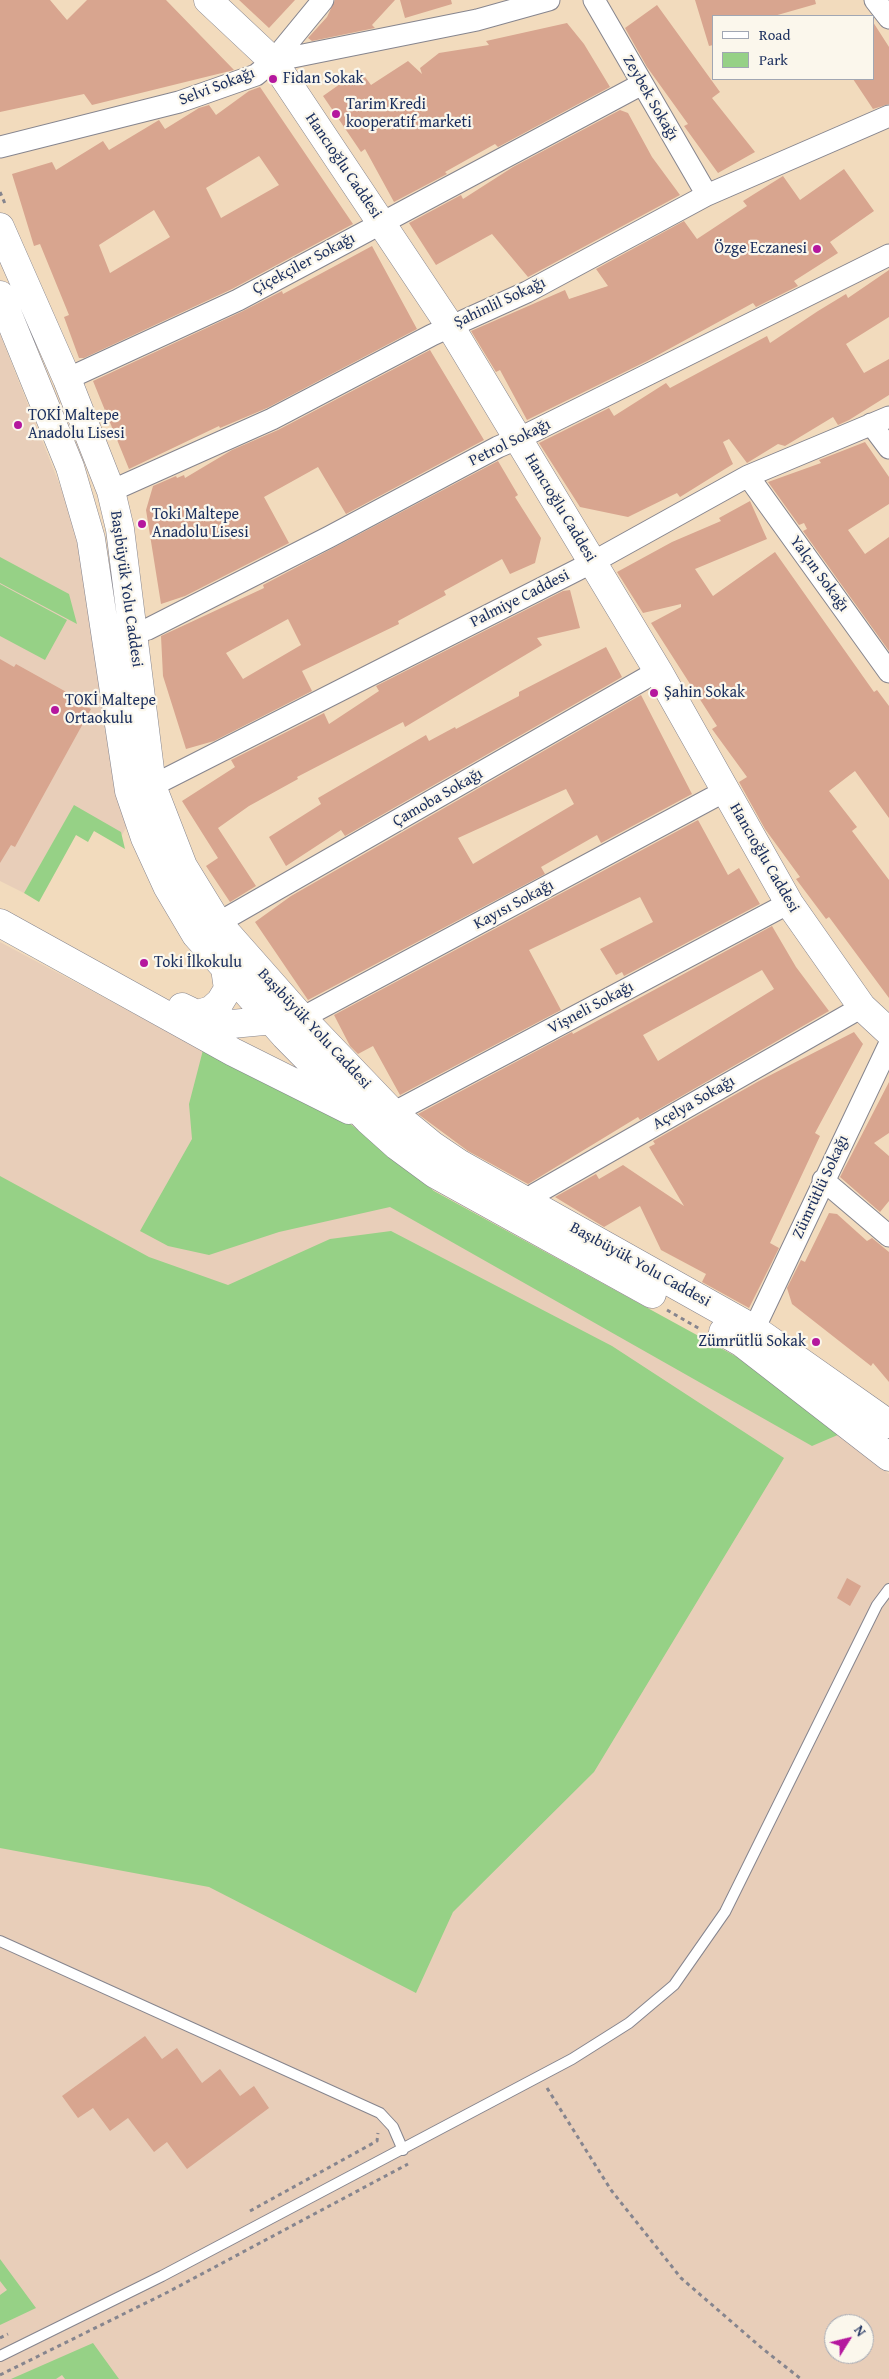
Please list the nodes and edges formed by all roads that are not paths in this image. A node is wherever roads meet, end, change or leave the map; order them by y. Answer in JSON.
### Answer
{"nodes":[{"id":1,"x":208,"y":0,"type":"edge"},
{"id":2,"x":324,"y":0,"type":"edge"},
{"id":3,"x":496,"y":0,"type":"edge"},
{"id":4,"x":549,"y":0,"type":"edge"},
{"id":5,"x":594,"y":0,"type":"edge"},
{"id":6,"x":875,"y":0,"type":"edge"},
{"id":7,"x":889,"y":18,"type":"edge"},
{"id":8,"x":477,"y":20,"type":"junction"},
{"id":9,"x":272,"y":61,"type":"junction"},
{"id":10,"x":642,"y":84,"type":"junction"},
{"id":11,"x":889,"y":116,"type":"edge"},
{"id":12,"x":0,"y":147,"type":"edge"},
{"id":13,"x":707,"y":195,"type":"junction"},
{"id":14,"x":4,"y":219,"type":"edge"},
{"id":15,"x":381,"y":222,"type":"junction"},
{"id":16,"x":889,"y":255,"type":"edge"},
{"id":17,"x":0,"y":295,"type":"edge"},
{"id":18,"x":450,"y":326,"type":"junction"},
{"id":19,"x":67,"y":379,"type":"junction"},
{"id":20,"x":880,"y":421,"type":"edge"},
{"id":21,"x":517,"y":438,"type":"junction"},
{"id":22,"x":889,"y":448,"type":"edge"},
{"id":23,"x":748,"y":476,"type":"junction"},
{"id":24,"x":111,"y":491,"type":"junction"},
{"id":25,"x":593,"y":562,"type":"junction"},
{"id":26,"x":133,"y":633,"type":"junction"},
{"id":27,"x":658,"y":672,"type":"junction"},
{"id":28,"x":889,"y":672,"type":"edge"},
{"id":29,"x":152,"y":786,"type":"junction"},
{"id":30,"x":725,"y":791,"type":"junction"},
{"id":31,"x":789,"y":903,"type":"junction"},
{"id":32,"x":0,"y":906,"type":"edge"},
{"id":33,"x":0,"y":923,"type":"edge"},
{"id":34,"x":218,"y":923,"type":"junction"},
{"id":35,"x":226,"y":968,"type":"junction"},
{"id":36,"x":862,"y":1007,"type":"junction"},
{"id":37,"x":198,"y":1014,"type":"junction"},
{"id":38,"x":286,"y":1025,"type":"junction"},
{"id":39,"x":889,"y":1032,"type":"edge"},
{"id":40,"x":889,"y":1045,"type":"edge"},
{"id":41,"x":233,"y":1052,"type":"junction"},
{"id":42,"x":380,"y":1117,"type":"junction"},
{"id":43,"x":823,"y":1180,"type":"junction"},
{"id":44,"x":529,"y":1203,"type":"junction"},
{"id":45,"x":889,"y":1236,"type":"edge"},
{"id":46,"x":754,"y":1329,"type":"junction"},
{"id":47,"x":889,"y":1424,"type":"edge"},
{"id":48,"x":889,"y":1458,"type":"edge"},
{"id":49,"x":889,"y":1589,"type":"edge"},
{"id":50,"x":0,"y":1941,"type":"edge"},
{"id":51,"x":403,"y":2150,"type":"junction"},
{"id":52,"x":0,"y":2356,"type":"edge"}],
"edges":[{"from":1,"to":9,"type":"main road","name":"Hancıoğlu Caddesi"},
{"from":2,"to":9,"type":"street"},
{"from":3,"to":8,"type":"street"},
{"from":4,"to":8,"type":"street","name":"Selvi Sokağı"},
{"from":5,"to":10,"type":"street","name":"Zeybek Sokağı"},
{"from":6,"to":7,"type":"street"},
{"from":8,"to":9,"type":"street","name":"Selvi Sokağı"},
{"from":9,"to":12,"type":"street","name":"Selvi Sokağı"},
{"from":9,"to":15,"type":"main road","name":"Hancıoğlu Caddesi"},
{"from":10,"to":13,"type":"street","name":"Zeybek Sokağı"},
{"from":10,"to":15,"type":"street","name":"Çiçekçiler Sokağı"},
{"from":11,"to":13,"type":"street","name":"Şahinlil Sokağı"},
{"from":13,"to":18,"type":"street","name":"Şahinlil Sokağı"},
{"from":14,"to":19,"type":"main road","name":"Başıbüyük Yolu Caddesi"},
{"from":15,"to":18,"type":"main road","name":"Hancıoğlu Caddesi"},
{"from":15,"to":19,"type":"street","name":"Çiçekçiler Sokağı"},
{"from":16,"to":21,"type":"street","name":"Petrol Sokağı"},
{"from":17,"to":35,"type":"main road","name":"Başıbüyük Yolu Caddesi"},
{"from":18,"to":21,"type":"main road","name":"Hancıoğlu Caddesi"},
{"from":18,"to":24,"type":"street","name":"Şahinlil Sokağı"},
{"from":19,"to":24,"type":"main road","name":"Başıbüyük Yolu Caddesi"},
{"from":20,"to":22,"type":"street"},
{"from":20,"to":23,"type":"street","name":"Palmiye Caddesi"},
{"from":21,"to":25,"type":"main road","name":"Hancıoğlu Caddesi"},
{"from":21,"to":26,"type":"street","name":"Petrol Sokağı"},
{"from":23,"to":25,"type":"street","name":"Palmiye Caddesi"},
{"from":23,"to":28,"type":"street","name":"Yalçın Sokağı"},
{"from":24,"to":26,"type":"main road","name":"Başıbüyük Yolu Caddesi"},
{"from":25,"to":27,"type":"main road","name":"Hancıoğlu Caddesi"},
{"from":25,"to":29,"type":"street","name":"Palmiye Caddesi"},
{"from":26,"to":29,"type":"main road","name":"Başıbüyük Yolu Caddesi"},
{"from":27,"to":30,"type":"main road","name":"Hancıoğlu Caddesi"},
{"from":27,"to":34,"type":"street","name":"Çamoba Sokağı"},
{"from":29,"to":34,"type":"main road","name":"Başıbüyük Yolu Caddesi"},
{"from":30,"to":31,"type":"main road","name":"Hancıoğlu Caddesi"},
{"from":30,"to":38,"type":"street","name":"Kayısı Sokağı"},
{"from":31,"to":36,"type":"main road","name":"Hancıoğlu Caddesi"},
{"from":31,"to":42,"type":"street","name":"Vişneli Sokağı"},
{"from":32,"to":37,"type":"main road"},
{"from":33,"to":41,"type":"main road"},
{"from":34,"to":38,"type":"main road","name":"Başıbüyük Yolu Caddesi"},
{"from":35,"to":37,"type":"main road"},
{"from":35,"to":38,"type":"main road","name":"Başıbüyük Yolu Caddesi"},
{"from":36,"to":39,"type":"main road","name":"Hancıoğlu Caddesi"},
{"from":36,"to":44,"type":"street","name":"Açelya Sokağı"},
{"from":37,"to":38,"type":"main road"},
{"from":38,"to":41,"type":"main road"},
{"from":38,"to":42,"type":"main road","name":"Başıbüyük Yolu Caddesi"},
{"from":40,"to":43,"type":"street","name":"Zümrütlü Sokağı"},
{"from":41,"to":42,"type":"main road"},
{"from":42,"to":44,"type":"main road","name":"Başıbüyük Yolu Caddesi"},
{"from":42,"to":48,"type":"main road","name":"Başıbüyük Yolu Caddesi"},
{"from":43,"to":45,"type":"street"},
{"from":43,"to":46,"type":"street","name":"Zümrütlü Sokağı"},
{"from":44,"to":46,"type":"main road","name":"Başıbüyük Yolu Caddesi"},
{"from":46,"to":47,"type":"main road","name":"Başıbüyük Yolu Caddesi"},
{"from":49,"to":51,"type":"lane"},
{"from":50,"to":51,"type":"lane"},
{"from":51,"to":52,"type":"lane"}]}
